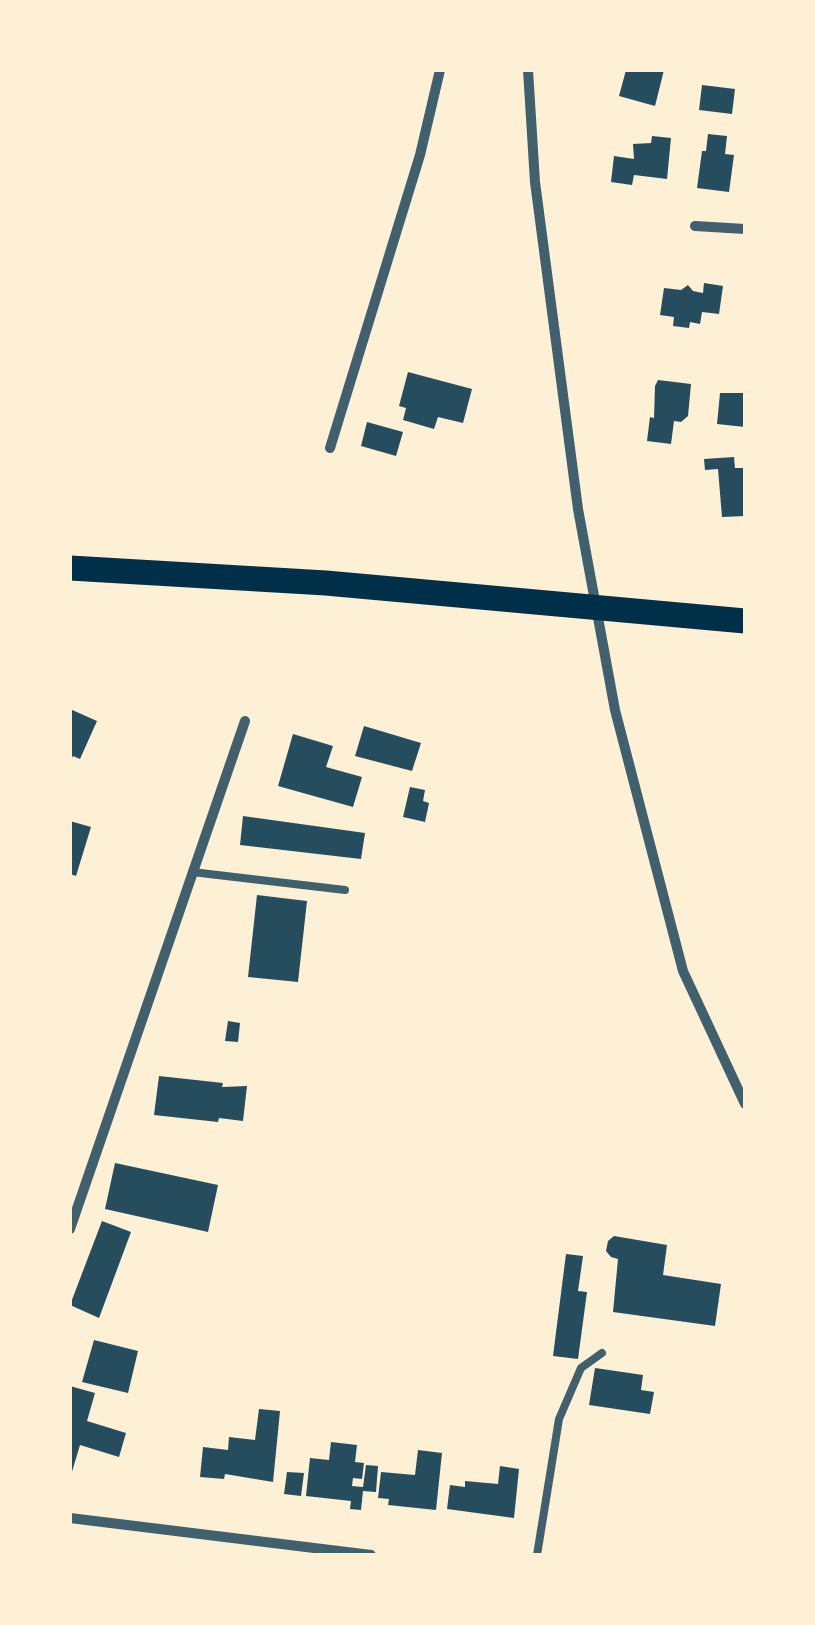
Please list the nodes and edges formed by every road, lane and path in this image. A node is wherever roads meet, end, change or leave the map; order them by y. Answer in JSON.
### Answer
{"nodes":[{"id":1,"x":440,"y":70,"type":"edge"},
{"id":2,"x":528,"y":70,"type":"edge"},
{"id":3,"x":695,"y":226,"type":"dead end"},
{"id":4,"x":745,"y":229,"type":"edge"},
{"id":5,"x":330,"y":448,"type":"dead end"},
{"id":6,"x":70,"y":568,"type":"edge"},
{"id":7,"x":745,"y":621,"type":"edge"},
{"id":8,"x":244,"y":721,"type":"dead end"},
{"id":9,"x":192,"y":872,"type":"junction"},
{"id":10,"x":345,"y":890,"type":"dead end"},
{"id":11,"x":745,"y":1104,"type":"edge"},
{"id":12,"x":70,"y":1228,"type":"edge"},
{"id":13,"x":602,"y":1353,"type":"dead end"},
{"id":14,"x":70,"y":1518,"type":"edge"},
{"id":15,"x":371,"y":1555,"type":"edge"},
{"id":16,"x":537,"y":1555,"type":"edge"}],
"edges":[{"from":1,"to":5,"type":"street"},
{"from":2,"to":11,"type":"street"},
{"from":3,"to":4,"type":"street"},
{"from":6,"to":7,"type":"highway"},
{"from":8,"to":9,"type":"street"},
{"from":9,"to":10,"type":"lane"},
{"from":9,"to":12,"type":"street"},
{"from":13,"to":16,"type":"lane"},
{"from":14,"to":15,"type":"street"}]}
